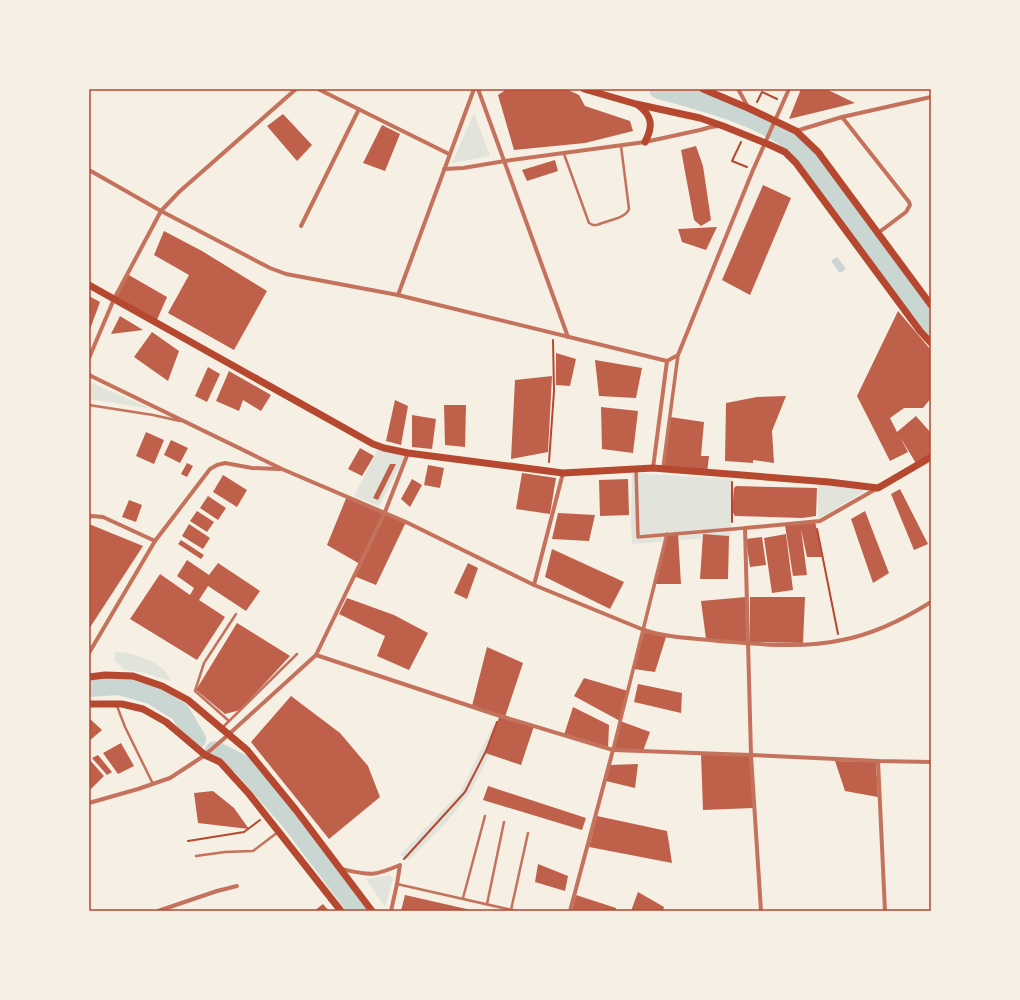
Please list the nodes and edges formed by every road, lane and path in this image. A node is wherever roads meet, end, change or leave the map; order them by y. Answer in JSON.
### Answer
{"nodes":[{"id":1,"x":296,"y":89,"type":"edge"},
{"id":2,"x":318,"y":89,"type":"edge"},
{"id":3,"x":474,"y":89,"type":"edge"},
{"id":4,"x":478,"y":89,"type":"edge"},
{"id":5,"x":584,"y":89,"type":"edge"},
{"id":6,"x":703,"y":89,"type":"edge"},
{"id":7,"x":738,"y":89,"type":"edge"},
{"id":8,"x":789,"y":89,"type":"edge"},
{"id":9,"x":931,"y":98,"type":"edge"},
{"id":10,"x":783,"y":102,"type":"junction"},
{"id":11,"x":636,"y":104,"type":"junction"},
{"id":12,"x":359,"y":109,"type":"junction"},
{"id":13,"x":750,"y":109,"type":"junction"},
{"id":14,"x":842,"y":117,"type":"junction"},
{"id":15,"x":723,"y":126,"type":"junction"},
{"id":16,"x":796,"y":130,"type":"junction"},
{"id":17,"x":746,"y":134,"type":"junction"},
{"id":18,"x":645,"y":142,"type":"junction"},
{"id":19,"x":621,"y":146,"type":"junction"},
{"id":20,"x":449,"y":154,"type":"junction"},
{"id":21,"x":564,"y":154,"type":"junction"},
{"id":22,"x":505,"y":161,"type":"junction"},
{"id":23,"x":444,"y":169,"type":"junction"},
{"id":24,"x":89,"y":170,"type":"edge"},
{"id":25,"x":754,"y":170,"type":"junction"},
{"id":26,"x":161,"y":211,"type":"junction"},
{"id":27,"x":301,"y":226,"type":"dead end"},
{"id":28,"x":878,"y":233,"type":"junction"},
{"id":29,"x":89,"y":285,"type":"edge"},
{"id":30,"x":398,"y":295,"type":"junction"},
{"id":31,"x":114,"y":299,"type":"junction"},
{"id":32,"x":931,"y":305,"type":"edge"},
{"id":33,"x":553,"y":333,"type":"junction"},
{"id":34,"x":568,"y":337,"type":"junction"},
{"id":35,"x":931,"y":343,"type":"edge"},
{"id":36,"x":678,"y":355,"type":"junction"},
{"id":37,"x":89,"y":358,"type":"edge"},
{"id":38,"x":666,"y":361,"type":"junction"},
{"id":39,"x":89,"y":376,"type":"edge"},
{"id":40,"x":89,"y":404,"type":"edge"},
{"id":41,"x":182,"y":421,"type":"junction"},
{"id":42,"x":408,"y":453,"type":"junction"},
{"id":43,"x":931,"y":457,"type":"edge"},
{"id":44,"x":653,"y":468,"type":"junction"},
{"id":45,"x":282,"y":469,"type":"junction"},
{"id":46,"x":636,"y":469,"type":"junction"},
{"id":47,"x":663,"y":469,"type":"junction"},
{"id":48,"x":548,"y":470,"type":"junction"},
{"id":49,"x":563,"y":473,"type":"junction"},
{"id":50,"x":732,"y":475,"type":"junction"},
{"id":51,"x":878,"y":488,"type":"junction"},
{"id":52,"x":385,"y":512,"type":"junction"},
{"id":53,"x":89,"y":517,"type":"edge"},
{"id":54,"x":815,"y":522,"type":"junction"},
{"id":55,"x":745,"y":528,"type":"junction"},
{"id":56,"x":732,"y":529,"type":"junction"},
{"id":57,"x":667,"y":534,"type":"junction"},
{"id":58,"x":155,"y":541,"type":"junction"},
{"id":59,"x":534,"y":585,"type":"junction"},
{"id":60,"x":931,"y":602,"type":"edge"},
{"id":61,"x":236,"y":614,"type":"dead end"},
{"id":62,"x":644,"y":630,"type":"junction"},
{"id":63,"x":840,"y":641,"type":"junction"},
{"id":64,"x":749,"y":644,"type":"junction"},
{"id":65,"x":89,"y":653,"type":"edge"},
{"id":66,"x":297,"y":654,"type":"dead end"},
{"id":67,"x":316,"y":655,"type":"junction"},
{"id":68,"x":89,"y":677,"type":"edge"},
{"id":69,"x":89,"y":704,"type":"edge"},
{"id":70,"x":116,"y":704,"type":"junction"},
{"id":71,"x":500,"y":715,"type":"junction"},
{"id":72,"x":229,"y":721,"type":"junction"},
{"id":73,"x":222,"y":729,"type":"junction"},
{"id":74,"x":226,"y":737,"type":"junction"},
{"id":75,"x":613,"y":750,"type":"junction"},
{"id":76,"x":206,"y":753,"type":"junction"},
{"id":77,"x":751,"y":755,"type":"junction"},
{"id":78,"x":878,"y":761,"type":"junction"},
{"id":79,"x":931,"y":762,"type":"edge"},
{"id":80,"x":153,"y":784,"type":"junction"},
{"id":81,"x":89,"y":803,"type":"edge"},
{"id":82,"x":266,"y":816,"type":"junction"},
{"id":83,"x":485,"y":816,"type":"dead end"},
{"id":84,"x":504,"y":822,"type":"dead end"},
{"id":85,"x":279,"y":831,"type":"junction"},
{"id":86,"x":528,"y":833,"type":"dead end"},
{"id":87,"x":188,"y":841,"type":"dead end"},
{"id":88,"x":196,"y":856,"type":"dead end"},
{"id":89,"x":400,"y":865,"type":"junction"},
{"id":90,"x":341,"y":869,"type":"junction"},
{"id":91,"x":397,"y":884,"type":"junction"},
{"id":92,"x":237,"y":886,"type":"dead end"},
{"id":93,"x":463,"y":898,"type":"junction"},
{"id":94,"x":487,"y":904,"type":"junction"},
{"id":95,"x":511,"y":910,"type":"edge"},
{"id":96,"x":158,"y":911,"type":"edge"},
{"id":97,"x":341,"y":911,"type":"edge"},
{"id":98,"x":372,"y":911,"type":"edge"},
{"id":99,"x":391,"y":911,"type":"edge"},
{"id":100,"x":516,"y":911,"type":"edge"},
{"id":101,"x":570,"y":911,"type":"edge"},
{"id":102,"x":761,"y":911,"type":"edge"},
{"id":103,"x":885,"y":911,"type":"edge"}],
"edges":[{"from":1,"to":26,"type":"street"},
{"from":2,"to":12,"type":"street"},
{"from":3,"to":20,"type":"street"},
{"from":4,"to":22,"type":"street"},
{"from":5,"to":11,"type":"main road"},
{"from":6,"to":13,"type":"main road"},
{"from":7,"to":13,"type":"street"},
{"from":8,"to":10,"type":"street"},
{"from":9,"to":14,"type":"street"},
{"from":10,"to":13,"type":"path"},
{"from":10,"to":25,"type":"street"},
{"from":11,"to":15,"type":"main road"},
{"from":11,"to":18,"type":"main road"},
{"from":12,"to":20,"type":"street"},
{"from":12,"to":27,"type":"street"},
{"from":13,"to":16,"type":"main road"},
{"from":14,"to":16,"type":"street"},
{"from":14,"to":28,"type":"street"},
{"from":15,"to":17,"type":"main road"},
{"from":15,"to":18,"type":"street"},
{"from":16,"to":28,"type":"main road"},
{"from":17,"to":25,"type":"path"},
{"from":17,"to":35,"type":"main road"},
{"from":18,"to":19,"type":"street"},
{"from":19,"to":21,"type":"street"},
{"from":19,"to":21,"type":"lane"},
{"from":20,"to":23,"type":"street"},
{"from":21,"to":22,"type":"street"},
{"from":22,"to":23,"type":"street"},
{"from":22,"to":34,"type":"street"},
{"from":23,"to":30,"type":"street"},
{"from":24,"to":26,"type":"street"},
{"from":25,"to":36,"type":"street"},
{"from":26,"to":30,"type":"street"},
{"from":26,"to":31,"type":"street"},
{"from":28,"to":32,"type":"main road"},
{"from":29,"to":31,"type":"main road"},
{"from":30,"to":33,"type":"street"},
{"from":31,"to":37,"type":"street"},
{"from":31,"to":42,"type":"main road"},
{"from":33,"to":34,"type":"street"},
{"from":33,"to":48,"type":"path"},
{"from":34,"to":38,"type":"street"},
{"from":36,"to":38,"type":"street"},
{"from":36,"to":47,"type":"street"},
{"from":38,"to":44,"type":"street"},
{"from":39,"to":41,"type":"street"},
{"from":40,"to":41,"type":"lane"},
{"from":41,"to":45,"type":"street"},
{"from":42,"to":48,"type":"main road"},
{"from":42,"to":52,"type":"street"},
{"from":43,"to":51,"type":"main road"},
{"from":44,"to":46,"type":"main road"},
{"from":44,"to":47,"type":"main road"},
{"from":45,"to":52,"type":"street"},
{"from":45,"to":58,"type":"street"},
{"from":46,"to":49,"type":"main road"},
{"from":46,"to":57,"type":"street"},
{"from":47,"to":50,"type":"main road"},
{"from":48,"to":49,"type":"main road"},
{"from":49,"to":59,"type":"street"},
{"from":50,"to":51,"type":"main road"},
{"from":50,"to":56,"type":"path"},
{"from":51,"to":54,"type":"street"},
{"from":52,"to":59,"type":"street"},
{"from":52,"to":67,"type":"street"},
{"from":53,"to":58,"type":"street"},
{"from":54,"to":55,"type":"street"},
{"from":54,"to":63,"type":"path"},
{"from":55,"to":56,"type":"street"},
{"from":55,"to":64,"type":"street"},
{"from":56,"to":57,"type":"street"},
{"from":57,"to":62,"type":"street"},
{"from":58,"to":65,"type":"street"},
{"from":59,"to":62,"type":"street"},
{"from":60,"to":63,"type":"street"},
{"from":61,"to":72,"type":"lane"},
{"from":62,"to":64,"type":"street"},
{"from":62,"to":75,"type":"street"},
{"from":63,"to":64,"type":"street"},
{"from":64,"to":77,"type":"street"},
{"from":66,"to":72,"type":"lane"},
{"from":67,"to":71,"type":"street"},
{"from":67,"to":74,"type":"street"},
{"from":68,"to":73,"type":"main road"},
{"from":69,"to":70,"type":"main road"},
{"from":70,"to":76,"type":"main road"},
{"from":70,"to":80,"type":"lane"},
{"from":71,"to":75,"type":"street"},
{"from":71,"to":89,"type":"path"},
{"from":72,"to":73,"type":"lane"},
{"from":73,"to":74,"type":"main road"},
{"from":74,"to":76,"type":"street"},
{"from":74,"to":90,"type":"main road"},
{"from":75,"to":77,"type":"street"},
{"from":75,"to":101,"type":"street"},
{"from":76,"to":80,"type":"street"},
{"from":76,"to":82,"type":"main road"},
{"from":77,"to":78,"type":"street"},
{"from":77,"to":102,"type":"street"},
{"from":78,"to":79,"type":"street"},
{"from":78,"to":103,"type":"street"},
{"from":80,"to":81,"type":"street"},
{"from":82,"to":85,"type":"main road"},
{"from":82,"to":87,"type":"path"},
{"from":83,"to":93,"type":"lane"},
{"from":84,"to":94,"type":"lane"},
{"from":85,"to":88,"type":"lane"},
{"from":85,"to":97,"type":"main road"},
{"from":86,"to":95,"type":"lane"},
{"from":89,"to":90,"type":"street"},
{"from":89,"to":91,"type":"street"},
{"from":90,"to":98,"type":"main road"},
{"from":91,"to":93,"type":"lane"},
{"from":91,"to":99,"type":"street"},
{"from":92,"to":96,"type":"street"},
{"from":93,"to":94,"type":"lane"},
{"from":94,"to":95,"type":"lane"},
{"from":95,"to":100,"type":"lane"}]}
